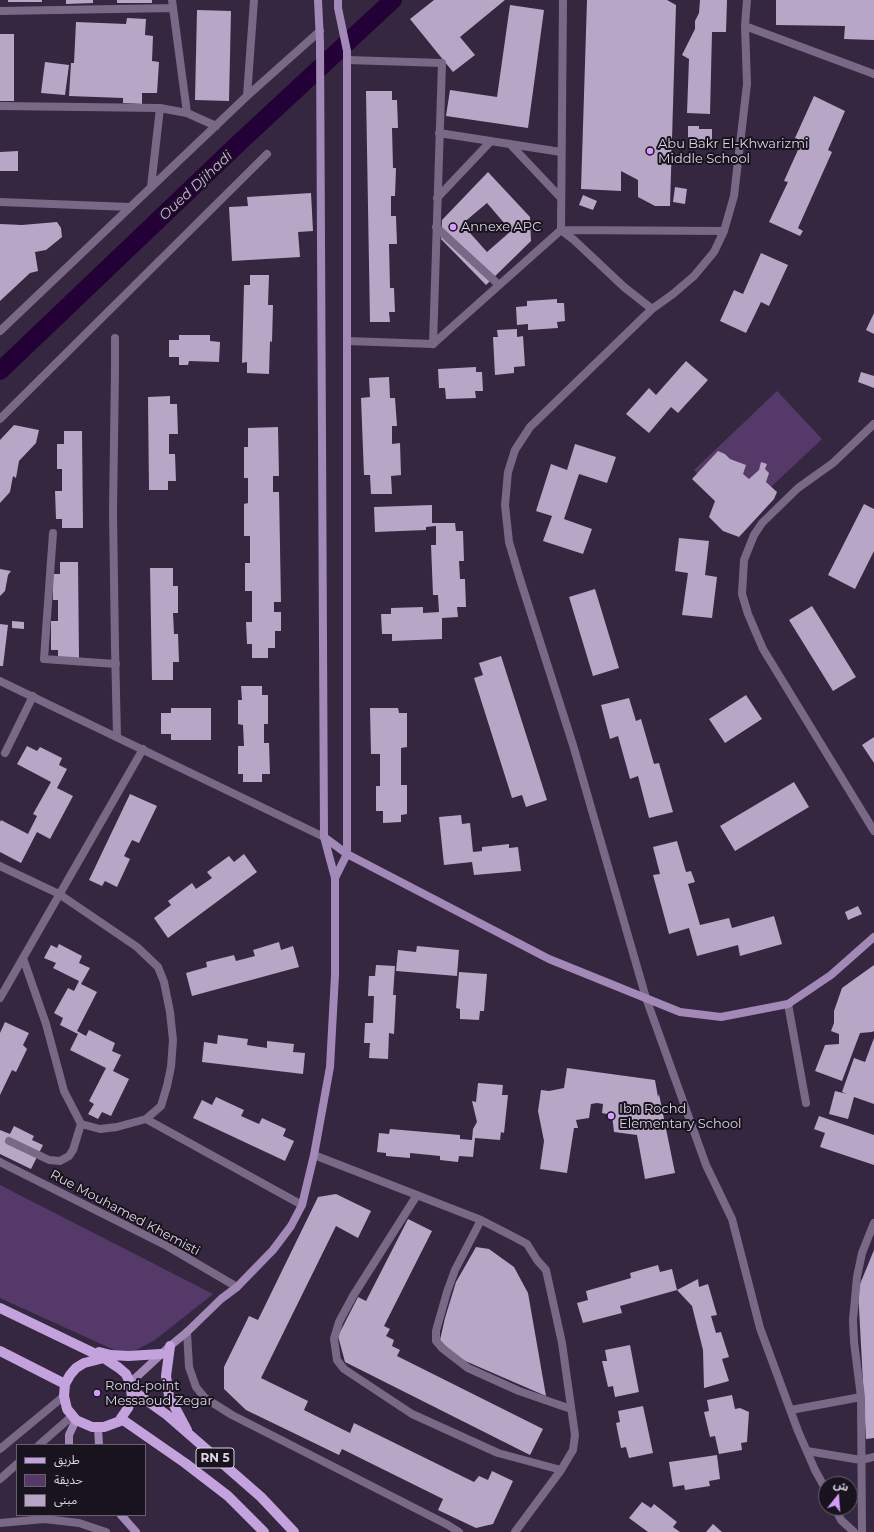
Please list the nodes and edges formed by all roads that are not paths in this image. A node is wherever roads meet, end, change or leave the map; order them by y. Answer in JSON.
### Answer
{"nodes":[{"id":1,"x":254,"y":0,"type":"edge"},
{"id":2,"x":318,"y":0,"type":"edge"},
{"id":3,"x":563,"y":0,"type":"edge"},
{"id":4,"x":746,"y":0,"type":"edge"},
{"id":5,"x":172,"y":4,"type":"edge"},
{"id":6,"x":338,"y":4,"type":"edge"},
{"id":7,"x":0,"y":12,"type":"edge"},
{"id":8,"x":745,"y":26,"type":"junction"},
{"id":9,"x":320,"y":31,"type":"junction"},
{"id":10,"x":347,"y":60,"type":"junction"},
{"id":11,"x":874,"y":74,"type":"edge"},
{"id":12,"x":247,"y":96,"type":"junction"},
{"id":13,"x":0,"y":106,"type":"edge"},
{"id":14,"x":160,"y":108,"type":"junction"},
{"id":15,"x":187,"y":113,"type":"junction"},
{"id":16,"x":216,"y":126,"type":"junction"},
{"id":17,"x":439,"y":132,"type":"junction"},
{"id":18,"x":491,"y":141,"type":"junction"},
{"id":19,"x":510,"y":144,"type":"junction"},
{"id":20,"x":561,"y":152,"type":"junction"},
{"id":21,"x":267,"y":154,"type":"dead end"},
{"id":22,"x":151,"y":188,"type":"junction"},
{"id":23,"x":437,"y":198,"type":"junction"},
{"id":24,"x":561,"y":198,"type":"junction"},
{"id":25,"x":0,"y":202,"type":"edge"},
{"id":26,"x":130,"y":207,"type":"junction"},
{"id":27,"x":436,"y":226,"type":"junction"},
{"id":28,"x":561,"y":230,"type":"junction"},
{"id":29,"x":724,"y":231,"type":"junction"},
{"id":30,"x":499,"y":285,"type":"junction"},
{"id":31,"x":652,"y":309,"type":"junction"},
{"id":32,"x":0,"y":331,"type":"edge"},
{"id":33,"x":115,"y":338,"type":"dead end"},
{"id":34,"x":347,"y":341,"type":"junction"},
{"id":35,"x":433,"y":344,"type":"junction"},
{"id":36,"x":0,"y":419,"type":"edge"},
{"id":37,"x":874,"y":424,"type":"edge"},
{"id":38,"x":53,"y":533,"type":"dead end"},
{"id":39,"x":116,"y":664,"type":"junction"},
{"id":40,"x":0,"y":681,"type":"edge"},
{"id":41,"x":32,"y":696,"type":"junction"},
{"id":42,"x":117,"y":737,"type":"junction"},
{"id":43,"x":143,"y":749,"type":"junction"},
{"id":44,"x":4,"y":753,"type":"dead end"},
{"id":45,"x":874,"y":831,"type":"edge"},
{"id":46,"x":324,"y":837,"type":"junction"},
{"id":47,"x":347,"y":854,"type":"junction"},
{"id":48,"x":0,"y":866,"type":"edge"},
{"id":49,"x":335,"y":878,"type":"junction"},
{"id":50,"x":59,"y":894,"type":"junction"},
{"id":51,"x":874,"y":937,"type":"edge"},
{"id":52,"x":23,"y":958,"type":"junction"},
{"id":53,"x":0,"y":998,"type":"edge"},
{"id":54,"x":646,"y":998,"type":"junction"},
{"id":55,"x":788,"y":1004,"type":"junction"},
{"id":56,"x":806,"y":1103,"type":"dead end"},
{"id":57,"x":146,"y":1119,"type":"junction"},
{"id":58,"x":82,"y":1124,"type":"junction"},
{"id":59,"x":9,"y":1141,"type":"dead end"},
{"id":60,"x":314,"y":1155,"type":"junction"},
{"id":61,"x":0,"y":1162,"type":"edge"},
{"id":62,"x":417,"y":1195,"type":"junction"},
{"id":63,"x":302,"y":1206,"type":"junction"},
{"id":64,"x":481,"y":1220,"type":"junction"},
{"id":65,"x":874,"y":1223,"type":"edge"},
{"id":66,"x":237,"y":1287,"type":"junction"},
{"id":67,"x":0,"y":1308,"type":"edge"},
{"id":68,"x":187,"y":1332,"type":"junction"},
{"id":69,"x":72,"y":1343,"type":"junction"},
{"id":70,"x":170,"y":1346,"type":"junction"},
{"id":71,"x":0,"y":1351,"type":"edge"},
{"id":72,"x":161,"y":1354,"type":"junction"},
{"id":73,"x":104,"y":1358,"type":"junction"},
{"id":74,"x":65,"y":1384,"type":"junction"},
{"id":75,"x":131,"y":1387,"type":"junction"},
{"id":76,"x":64,"y":1396,"type":"junction"},
{"id":77,"x":862,"y":1398,"type":"junction"},
{"id":78,"x":571,"y":1410,"type":"junction"},
{"id":79,"x":791,"y":1410,"type":"junction"},
{"id":80,"x":74,"y":1418,"type":"junction"},
{"id":81,"x":123,"y":1420,"type":"junction"},
{"id":82,"x":98,"y":1428,"type":"junction"},
{"id":83,"x":190,"y":1435,"type":"junction"},
{"id":84,"x":40,"y":1444,"type":"edge"},
{"id":85,"x":69,"y":1444,"type":"edge"},
{"id":86,"x":99,"y":1444,"type":"edge"},
{"id":87,"x":0,"y":1449,"type":"edge"},
{"id":88,"x":807,"y":1451,"type":"junction"},
{"id":89,"x":874,"y":1457,"type":"edge"},
{"id":90,"x":861,"y":1460,"type":"junction"},
{"id":91,"x":16,"y":1465,"type":"edge"},
{"id":92,"x":561,"y":1470,"type":"junction"},
{"id":93,"x":819,"y":1476,"type":"edge"},
{"id":94,"x":0,"y":1479,"type":"edge"},
{"id":95,"x":122,"y":1516,"type":"edge"},
{"id":96,"x":839,"y":1516,"type":"edge"},
{"id":97,"x":0,"y":1523,"type":"edge"},
{"id":98,"x":106,"y":1532,"type":"edge"},
{"id":99,"x":136,"y":1532,"type":"edge"},
{"id":100,"x":264,"y":1532,"type":"edge"},
{"id":101,"x":294,"y":1532,"type":"edge"},
{"id":102,"x":459,"y":1532,"type":"edge"},
{"id":103,"x":515,"y":1532,"type":"edge"},
{"id":104,"x":854,"y":1532,"type":"edge"},
{"id":105,"x":862,"y":1532,"type":"edge"}],
"edges":[{"from":1,"to":12,"type":"street"},
{"from":2,"to":9,"type":"main road"},
{"from":3,"to":20,"type":"street"},
{"from":4,"to":8,"type":"street"},
{"from":5,"to":7,"type":"street"},
{"from":5,"to":15,"type":"street"},
{"from":6,"to":10,"type":"main road"},
{"from":8,"to":11,"type":"street"},
{"from":8,"to":29,"type":"street"},
{"from":9,"to":12,"type":"street"},
{"from":9,"to":46,"type":"main road"},
{"from":10,"to":17,"type":"street"},
{"from":10,"to":34,"type":"main road"},
{"from":12,"to":16,"type":"street"},
{"from":13,"to":14,"type":"street"},
{"from":14,"to":15,"type":"street"},
{"from":14,"to":22,"type":"street"},
{"from":15,"to":16,"type":"street"},
{"from":16,"to":22,"type":"street"},
{"from":17,"to":18,"type":"street"},
{"from":17,"to":23,"type":"street"},
{"from":18,"to":19,"type":"street"},
{"from":18,"to":23,"type":"street"},
{"from":19,"to":20,"type":"street"},
{"from":19,"to":24,"type":"street"},
{"from":20,"to":24,"type":"street"},
{"from":21,"to":36,"type":"street"},
{"from":22,"to":26,"type":"street"},
{"from":23,"to":27,"type":"street"},
{"from":24,"to":28,"type":"street"},
{"from":25,"to":26,"type":"street"},
{"from":26,"to":32,"type":"street"},
{"from":27,"to":30,"type":"street"},
{"from":27,"to":35,"type":"street"},
{"from":28,"to":29,"type":"street"},
{"from":28,"to":30,"type":"street"},
{"from":28,"to":31,"type":"street"},
{"from":29,"to":31,"type":"street"},
{"from":30,"to":35,"type":"street"},
{"from":31,"to":54,"type":"street"},
{"from":33,"to":39,"type":"street"},
{"from":34,"to":35,"type":"street"},
{"from":34,"to":47,"type":"main road"},
{"from":37,"to":45,"type":"street"},
{"from":38,"to":39,"type":"street"},
{"from":39,"to":42,"type":"street"},
{"from":40,"to":41,"type":"street"},
{"from":41,"to":42,"type":"street"},
{"from":41,"to":44,"type":"street"},
{"from":42,"to":43,"type":"street"},
{"from":43,"to":46,"type":"street"},
{"from":43,"to":50,"type":"street"},
{"from":46,"to":47,"type":"main road"},
{"from":46,"to":49,"type":"main road"},
{"from":47,"to":49,"type":"main road"},
{"from":47,"to":54,"type":"main road"},
{"from":48,"to":50,"type":"street"},
{"from":49,"to":60,"type":"main road"},
{"from":50,"to":52,"type":"street"},
{"from":50,"to":57,"type":"street"},
{"from":51,"to":55,"type":"main road"},
{"from":52,"to":53,"type":"street"},
{"from":52,"to":58,"type":"street"},
{"from":54,"to":55,"type":"main road"},
{"from":54,"to":79,"type":"street"},
{"from":55,"to":56,"type":"street"},
{"from":57,"to":58,"type":"street"},
{"from":57,"to":63,"type":"street"},
{"from":58,"to":59,"type":"street"},
{"from":60,"to":62,"type":"street"},
{"from":60,"to":63,"type":"main road"},
{"from":61,"to":66,"type":"street","name":"Rue Mouhamed Khemisti"},
{"from":62,"to":64,"type":"street"},
{"from":62,"to":92,"type":"street"},
{"from":63,"to":66,"type":"main road"},
{"from":64,"to":78,"type":"street"},
{"from":64,"to":78,"type":"street"},
{"from":65,"to":77,"type":"street"},
{"from":66,"to":68,"type":"main road"},
{"from":67,"to":69,"type":"main road"},
{"from":68,"to":70,"type":"main road"},
{"from":68,"to":102,"type":"street"},
{"from":69,"to":72,"type":"main road"},
{"from":69,"to":73,"type":"main road"},
{"from":70,"to":72,"type":"main road"},
{"from":70,"to":83,"type":"main road"},
{"from":71,"to":74,"type":"main road"},
{"from":72,"to":75,"type":"main road"},
{"from":73,"to":74,"type":"main road"},
{"from":73,"to":75,"type":"main road"},
{"from":74,"to":76,"type":"main road"},
{"from":75,"to":81,"type":"main road"},
{"from":75,"to":83,"type":"main road","number":"RN 5"},
{"from":76,"to":80,"type":"main road"},
{"from":76,"to":87,"type":"street"},
{"from":77,"to":79,"type":"street"},
{"from":77,"to":90,"type":"street"},
{"from":78,"to":92,"type":"street"},
{"from":79,"to":88,"type":"street"},
{"from":80,"to":82,"type":"main road"},
{"from":80,"to":84,"type":"street"},
{"from":80,"to":85,"type":"main road"},
{"from":81,"to":82,"type":"main road"},
{"from":81,"to":100,"type":"main road","number":"RN 5"},
{"from":82,"to":86,"type":"main road"},
{"from":83,"to":101,"type":"main road","number":"RN 5"},
{"from":88,"to":90,"type":"street"},
{"from":88,"to":93,"type":"street"},
{"from":89,"to":90,"type":"street"},
{"from":90,"to":105,"type":"street"},
{"from":91,"to":94,"type":"street"},
{"from":92,"to":103,"type":"street"},
{"from":95,"to":99,"type":"main road"},
{"from":96,"to":104,"type":"street"},
{"from":97,"to":98,"type":"street"}]}
